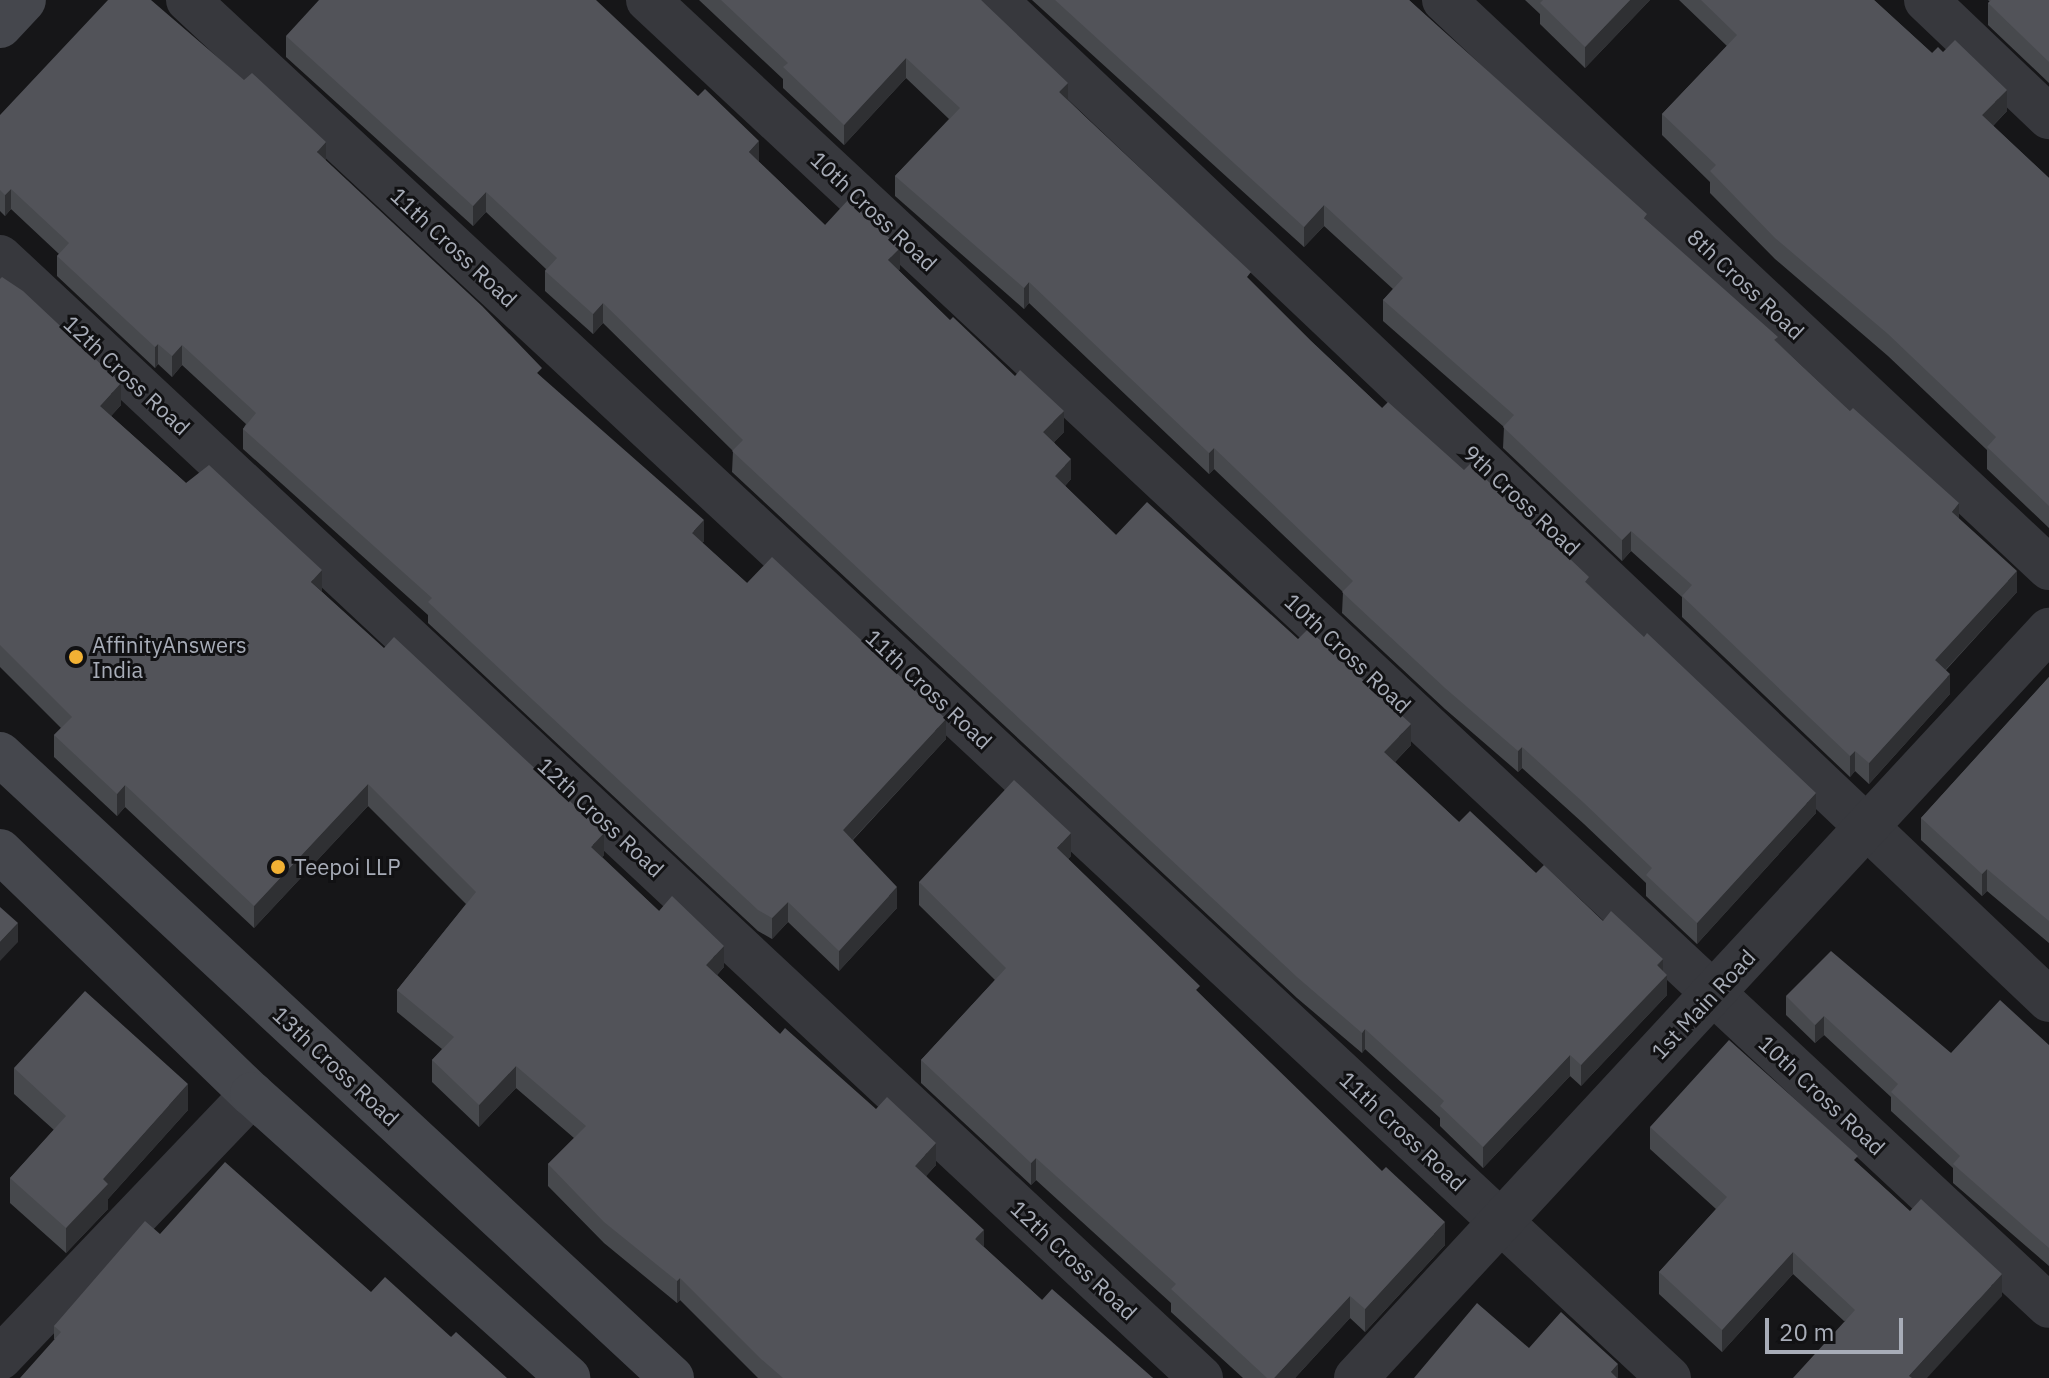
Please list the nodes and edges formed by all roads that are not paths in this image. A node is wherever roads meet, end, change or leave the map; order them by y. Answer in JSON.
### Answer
{"nodes":[{"id":1,"x":24,"y":0,"type":"edge"},
{"id":2,"x":188,"y":0,"type":"edge"},
{"id":3,"x":648,"y":0,"type":"edge"},
{"id":4,"x":995,"y":0,"type":"edge"},
{"id":5,"x":1444,"y":0,"type":"edge"},
{"id":6,"x":1926,"y":0,"type":"edge"},
{"id":7,"x":0,"y":26,"type":"edge"},
{"id":8,"x":2049,"y":117,"type":"edge"},
{"id":9,"x":0,"y":257,"type":"edge"},
{"id":10,"x":2049,"y":568,"type":"edge"},
{"id":11,"x":2049,"y":630,"type":"edge"},
{"id":12,"x":0,"y":754,"type":"edge"},
{"id":13,"x":1867,"y":827,"type":"junction"},
{"id":14,"x":0,"y":851,"type":"edge"},
{"id":15,"x":1713,"y":993,"type":"junction"},
{"id":16,"x":2049,"y":1000,"type":"edge"},
{"id":17,"x":252,"y":1094,"type":"junction"},
{"id":18,"x":1501,"y":1222,"type":"junction"},
{"id":19,"x":2049,"y":1306,"type":"edge"},
{"id":20,"x":5,"y":1343,"type":"edge"},
{"id":21,"x":568,"y":1378,"type":"edge"},
{"id":22,"x":672,"y":1378,"type":"edge"},
{"id":23,"x":1201,"y":1378,"type":"edge"},
{"id":24,"x":1356,"y":1378,"type":"edge"},
{"id":25,"x":1669,"y":1378,"type":"edge"}],
"edges":[{"from":1,"to":7,"type":"main road"},
{"from":2,"to":18,"type":"street","name":"11th Cross Road"},
{"from":3,"to":15,"type":"street","name":"10th Cross Road"},
{"from":4,"to":13,"type":"street","name":"9th Cross Road"},
{"from":5,"to":10,"type":"street","name":"8th Cross Road"},
{"from":6,"to":8,"type":"street"},
{"from":9,"to":23,"type":"street","name":"12th Cross Road"},
{"from":11,"to":13,"type":"street","name":"1st Main Road"},
{"from":12,"to":22,"type":"main road","name":"13th Cross Road"},
{"from":13,"to":15,"type":"street","name":"1st Main Road"},
{"from":13,"to":16,"type":"street","name":"9th Cross Road"},
{"from":14,"to":17,"type":"main road"},
{"from":15,"to":18,"type":"street","name":"1st Main Road"},
{"from":15,"to":19,"type":"street","name":"10th Cross Road"},
{"from":17,"to":20,"type":"street"},
{"from":17,"to":21,"type":"main road"},
{"from":18,"to":24,"type":"street","name":"1st Main Road"},
{"from":18,"to":25,"type":"street","name":"11th Cross Road"}]}
